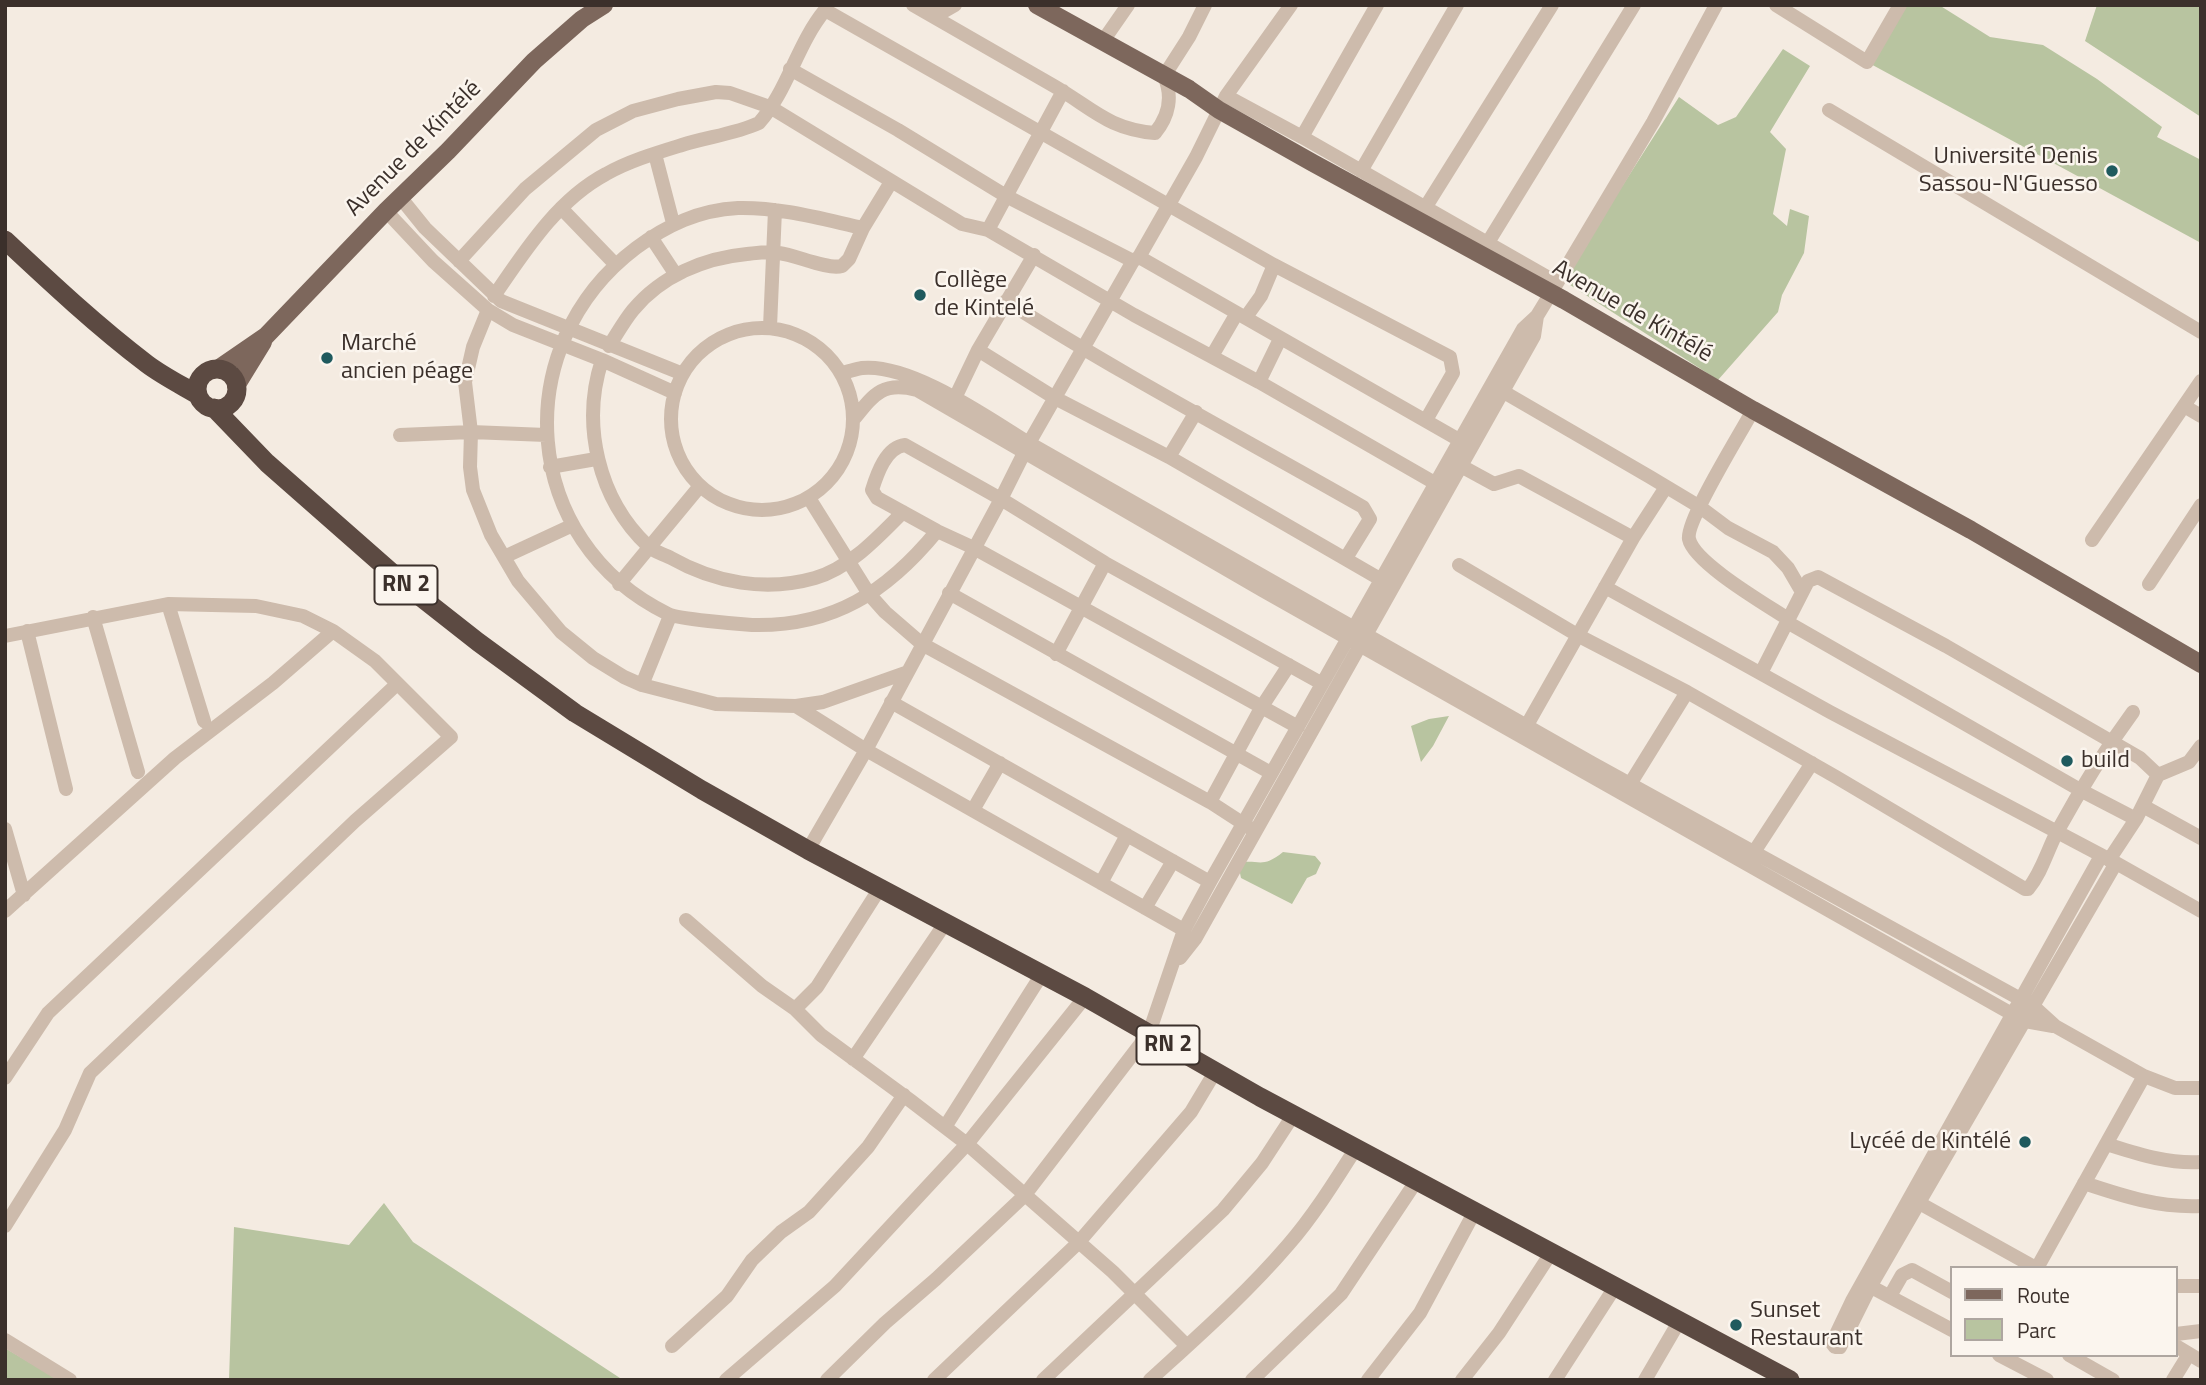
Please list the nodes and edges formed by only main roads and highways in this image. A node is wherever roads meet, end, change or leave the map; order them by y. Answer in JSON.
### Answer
{"nodes":[{"id":1,"x":604,"y":5,"type":"edge"},
{"id":2,"x":1037,"y":5,"type":"edge"},
{"id":3,"x":5,"y":240,"type":"edge"},
{"id":4,"x":266,"y":336,"type":"junction"},
{"id":5,"x":218,"y":369,"type":"junction"},
{"id":6,"x":236,"y":386,"type":"junction"},
{"id":7,"x":199,"y":387,"type":"junction"},
{"id":8,"x":221,"y":406,"type":"junction"},
{"id":9,"x":2201,"y":664,"type":"edge"},
{"id":10,"x":1783,"y":1378,"type":"edge"}],
"edges":[{"from":1,"to":4,"type":"main road","name":"Avenue de Kintélé"},
{"from":2,"to":9,"type":"main road","name":"Avenue de Kintélé"},
{"from":3,"to":7,"type":"highway","number":"RN 2"},
{"from":4,"to":5,"type":"main road","name":"Avenue de Kintélé"},
{"from":4,"to":6,"type":"main road","name":"Avenue de Kintélé"},
{"from":5,"to":6,"type":"highway"},
{"from":5,"to":7,"type":"highway"},
{"from":6,"to":8,"type":"highway"},
{"from":7,"to":8,"type":"highway","number":"RN 2"},
{"from":8,"to":10,"type":"highway","number":"RN 2"}]}
